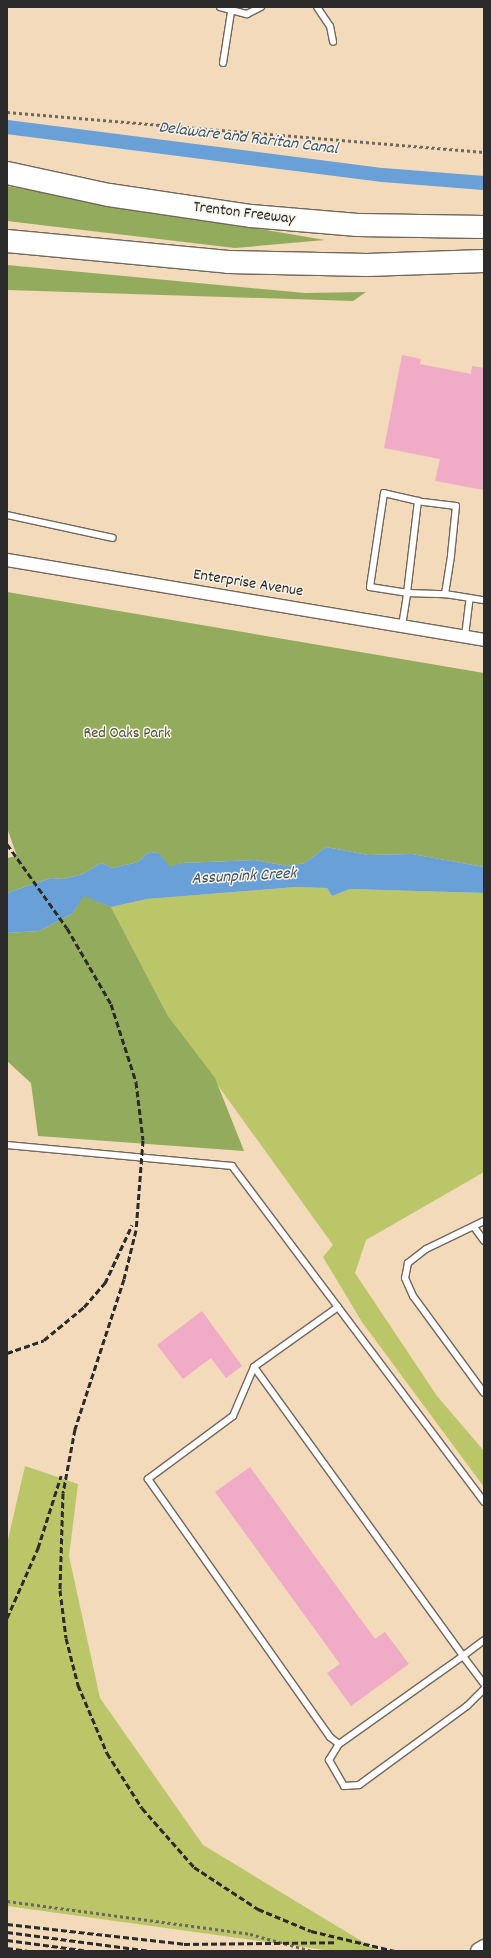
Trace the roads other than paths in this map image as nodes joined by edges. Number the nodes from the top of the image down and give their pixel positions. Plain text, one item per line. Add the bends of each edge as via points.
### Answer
1 (220, 7) edge
2 (261, 7) edge
3 (316, 7) edge
4 (231, 12) junction
5 (333, 42) dead end
6 (223, 63) dead end
7 (7, 173) edge
8 (484, 227) edge
9 (7, 241) edge
10 (484, 262) edge
11 (418, 501) junction
12 (7, 515) edge
13 (113, 538) dead end
14 (7, 560) edge
15 (407, 593) junction
16 (446, 594) junction
17 (470, 598) junction
18 (484, 600) edge
19 (402, 626) junction
20 (465, 636) junction
21 (484, 640) edge
22 (7, 1145) edge
23 (484, 1221) edge
24 (474, 1227) junction
25 (484, 1241) edge
26 (338, 1307) junction
27 (254, 1367) junction
28 (484, 1393) edge
29 (484, 1502) edge
30 (484, 1640) edge
31 (463, 1656) junction
32 (484, 1684) edge
33 (484, 1689) edge
34 (339, 1744) junction
35 (484, 1948) edge
36 (479, 1951) edge

1 - 4 lane
2 - 4 lane via 247,14
3 - 5 lane via 330,26
4 - 6 lane
7 - 8 highway, Trenton Freeway via 109,195 251,216 358,226
9 - 10 highway via 228,262 367,265
11 - 15 lane
11 - 15 lane via 384,493 370,587
11 - 16 lane via 456,506
12 - 13 lane
14 - 19 street, Enterprise Avenue
15 - 16 lane
15 - 19 lane
16 - 17 lane
17 - 18 lane
17 - 20 lane
19 - 20 street, Enterprise Avenue
20 - 21 street, Enterprise Avenue
22 - 26 lane via 232,1166
23 - 24 lane
24 - 25 lane
24 - 28 lane via 426,1249 408,1263 405,1278 413,1296
26 - 27 lane
26 - 29 lane
27 - 31 lane
27 - 34 lane via 233,1416 148,1478 330,1737
30 - 31 lane
31 - 32 lane
31 - 34 lane
33 - 34 lane via 467,1706 359,1785 344,1786 330,1760
35 - 36 street

